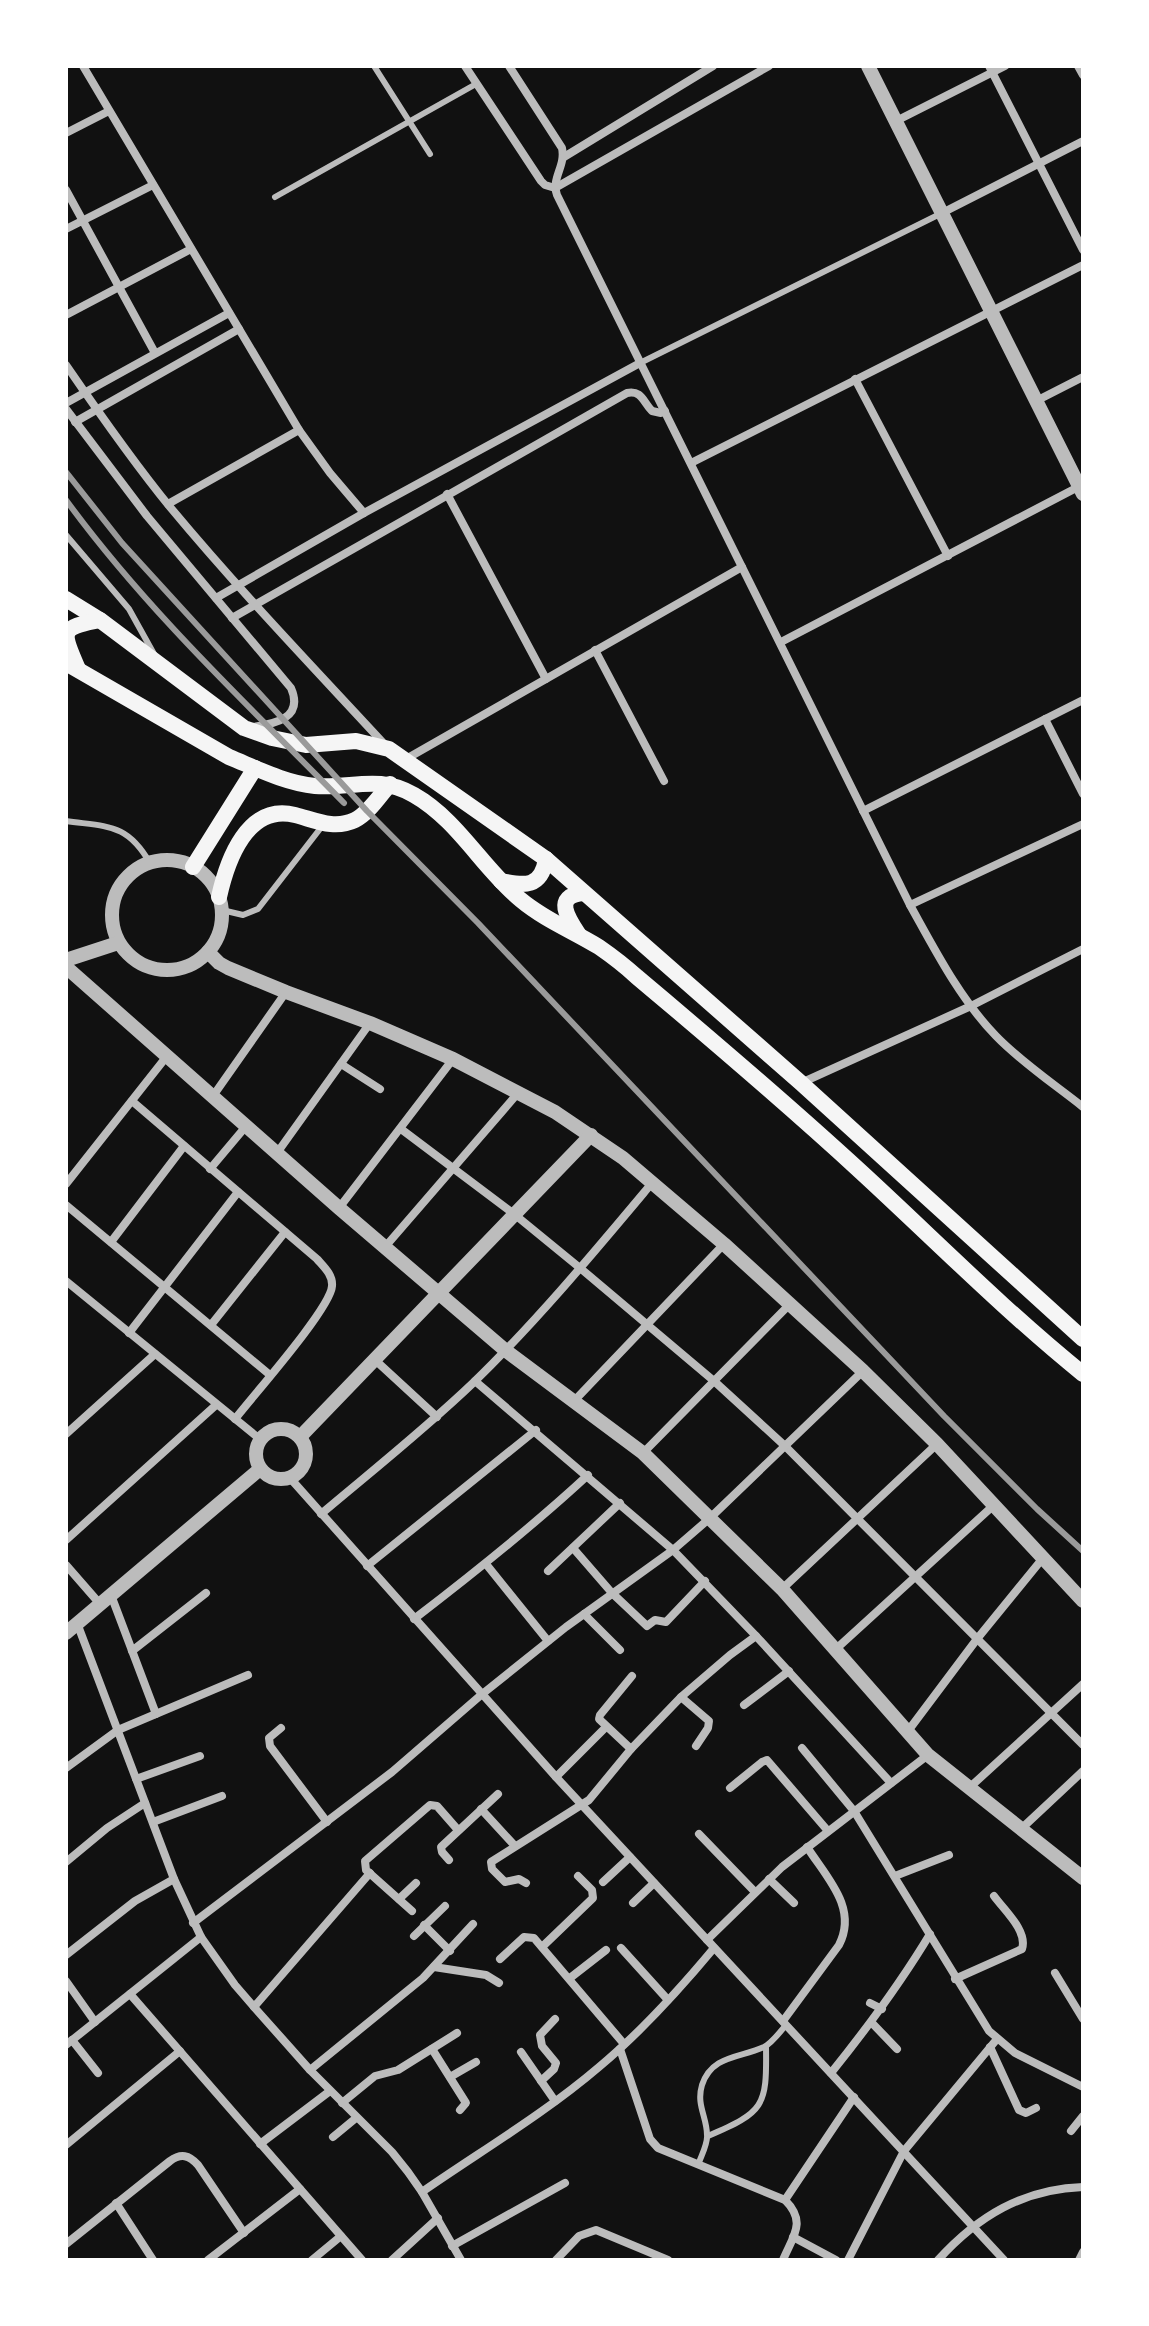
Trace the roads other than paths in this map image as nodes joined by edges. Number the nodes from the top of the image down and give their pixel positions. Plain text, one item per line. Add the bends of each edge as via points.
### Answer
1 (83, 66) edge
2 (374, 66) edge
3 (465, 66) edge
4 (509, 66) edge
5 (713, 66) edge
6 (769, 66) edge
7 (868, 66) edge
8 (1005, 66) edge
9 (1078, 66) edge
10 (990, 69) edge
11 (1083, 75) edge
12 (476, 84) junction
13 (109, 111) junction
14 (896, 121) junction
15 (410, 122) junction
16 (66, 133) edge
17 (1083, 141) edge
18 (430, 154) dead end
19 (564, 157) junction
20 (1039, 164) junction
21 (153, 185) junction
22 (555, 188) junction
23 (66, 190) edge
24 (275, 197) dead end
25 (942, 213) junction
26 (83, 220) junction
27 (66, 229) edge
28 (191, 249) junction
29 (1083, 250) edge
30 (1083, 265) edge
31 (119, 287) junction
32 (991, 311) junction
33 (229, 313) junction
34 (66, 315) edge
35 (239, 329) junction
36 (155, 353) junction
37 (640, 363) junction
38 (66, 365) edge
39 (1083, 377) edge
40 (855, 379) junction
41 (85, 393) junction
42 (1036, 401) junction
43 (66, 403) edge
44 (66, 409) edge
45 (96, 410) junction
46 (665, 411) junction
47 (75, 422) junction
48 (299, 430) junction
49 (691, 463) junction
50 (1082, 489) edge
51 (447, 494) junction
52 (168, 504) junction
53 (364, 513) junction
54 (66, 535) edge
55 (948, 556) junction
56 (742, 567) junction
57 (238, 586) junction
58 (216, 598) junction
59 (66, 599) edge
60 (254, 604) junction
61 (232, 618) junction
62 (100, 620) junction
63 (781, 642) junction
64 (595, 650) junction
65 (156, 661) junction
66 (72, 666) edge
67 (546, 679) junction
68 (1083, 700) edge
69 (1045, 719) junction
70 (244, 728) junction
71 (389, 749) junction
72 (404, 760) junction
73 (255, 768) junction
74 (664, 781) dead end
75 (390, 784) junction
76 (1083, 794) edge
77 (863, 811) junction
78 (66, 821) edge
79 (324, 824) junction
80 (1083, 824) edge
81 (546, 859) junction
82 (150, 863) junction
83 (193, 867) junction
84 (500, 881) junction
85 (583, 893) junction
86 (220, 904) junction
87 (910, 905) junction
88 (581, 939) junction
89 (118, 943) junction
90 (1083, 949) edge
91 (208, 952) junction
92 (66, 960) edge
93 (66, 967) edge
94 (286, 992) junction
95 (971, 1006) junction
96 (370, 1023) junction
97 (167, 1056) junction
98 (453, 1059) junction
99 (341, 1064) junction
100 (801, 1083) junction
101 (380, 1089) dead end
102 (518, 1093) junction
103 (213, 1096) junction
104 (132, 1101) junction
105 (1083, 1107) edge
106 (247, 1125) junction
107 (401, 1129) junction
108 (591, 1135) junction
109 (184, 1146) junction
110 (277, 1153) junction
111 (210, 1169) junction
112 (453, 1169) junction
113 (652, 1183) junction
114 (66, 1184) edge
115 (238, 1192) junction
116 (66, 1205) edge
117 (339, 1208) junction
118 (514, 1214) junction
119 (285, 1232) junction
120 (111, 1242) junction
121 (724, 1244) junction
122 (385, 1247) junction
123 (580, 1268) junction
124 (67, 1283) edge
125 (164, 1287) junction
126 (438, 1293) junction
127 (791, 1303) junction
128 (211, 1325) junction
129 (647, 1325) junction
130 (129, 1333) junction
131 (1083, 1339) edge
132 (505, 1350) junction
133 (155, 1354) junction
134 (374, 1359) junction
135 (863, 1371) junction
136 (1083, 1374) edge
137 (270, 1375) junction
138 (475, 1381) junction
139 (714, 1381) junction
140 (575, 1400) junction
141 (216, 1405) junction
142 (437, 1417) junction
143 (235, 1419) junction
144 (536, 1430) junction
145 (66, 1434) edge
146 (300, 1437) junction
147 (261, 1440) junction
148 (937, 1444) junction
149 (785, 1446) junction
150 (643, 1453) junction
151 (260, 1469) junction
152 (588, 1475) junction
153 (290, 1478) junction
154 (620, 1503) junction
155 (994, 1505) junction
156 (321, 1514) junction
157 (710, 1518) junction
158 (857, 1520) junction
159 (66, 1540) edge
160 (573, 1548) junction
161 (673, 1550) junction
162 (1043, 1558) junction
163 (486, 1564) junction
164 (66, 1565) edge
165 (367, 1566) junction
166 (548, 1571) dead end
167 (915, 1577) junction
168 (705, 1581) junction
169 (782, 1589) junction
170 (206, 1593) dead end
171 (612, 1593) junction
172 (106, 1599) junction
173 (1083, 1601) edge
174 (584, 1614) junction
175 (414, 1619) junction
176 (71, 1628) edge
177 (756, 1636) junction
178 (977, 1639) junction
179 (548, 1641) junction
180 (836, 1649) junction
181 (620, 1650) dead end
182 (132, 1651) junction
183 (789, 1671) junction
184 (248, 1675) dead end
185 (632, 1676) dead end
186 (1083, 1684) edge
187 (481, 1695) junction
188 (681, 1697) junction
189 (744, 1705) dead end
190 (1052, 1713) junction
191 (156, 1714) junction
192 (606, 1727) junction
193 (281, 1728) dead end
194 (118, 1730) junction
195 (908, 1731) junction
196 (1083, 1745) edge
197 (696, 1746) dead end
198 (802, 1748) dead end
199 (631, 1749) junction
200 (928, 1755) junction
201 (200, 1756) dead end
202 (66, 1768) edge
203 (1083, 1771) edge
204 (556, 1777) junction
205 (136, 1779) junction
206 (891, 1783) junction
207 (730, 1788) dead end
208 (969, 1789) junction
209 (498, 1794) dead end
210 (222, 1796) dead end
211 (145, 1803) junction
212 (582, 1805) junction
213 (481, 1809) junction
214 (854, 1811) junction
215 (153, 1822) junction
216 (327, 1822) junction
217 (1021, 1829) junction
218 (458, 1830) junction
219 (828, 1831) junction
220 (699, 1834) dead end
221 (515, 1846) junction
222 (807, 1847) junction
223 (949, 1855) dead end
224 (630, 1857) junction
225 (449, 1860) dead end
226 (66, 1862) edge
227 (370, 1873) junction
228 (578, 1876) dead end
229 (895, 1876) junction
230 (1083, 1878) edge
231 (174, 1879) junction
232 (769, 1879) junction
233 (603, 1882) dead end
234 (416, 1883) dead end
235 (526, 1883) dead end
236 (654, 1883) junction
237 (755, 1892) junction
238 (994, 1896) dead end
239 (399, 1899) junction
240 (633, 1903) dead end
241 (794, 1903) dead end
242 (445, 1906) dead end
243 (412, 1911) dead end
244 (193, 1923) junction
245 (473, 1924) dead end
246 (424, 1925) junction
247 (930, 1934) junction
248 (414, 1936) dead end
249 (201, 1937) junction
250 (707, 1940) junction
251 (542, 1947) junction
252 (621, 1948) dead end
253 (714, 1948) junction
254 (606, 1950) dead end
255 (450, 1951) junction
256 (66, 1955) edge
257 (500, 1959) dead end
258 (434, 1967) junction
259 (1055, 1973) dead end
260 (570, 1978) junction
261 (955, 1979) junction
262 (66, 1981) edge
263 (499, 1983) dead end
264 (130, 1994) junction
265 (668, 2000) junction
266 (870, 2003) dead end
267 (254, 2007) junction
268 (882, 2009) junction
269 (1082, 2016) edge
270 (555, 2019) dead end
271 (95, 2022) junction
272 (784, 2023) junction
273 (872, 2023) junction
274 (457, 2033) dead end
275 (997, 2039) junction
276 (69, 2043) edge
277 (622, 2047) junction
278 (766, 2047) junction
279 (990, 2047) junction
280 (432, 2049) junction
281 (897, 2049) dead end
282 (180, 2051) junction
283 (521, 2052) dead end
284 (476, 2062) dead end
285 (310, 2070) junction
286 (98, 2073) dead end
287 (831, 2073) junction
288 (450, 2077) junction
289 (541, 2081) junction
290 (1083, 2087) edge
291 (330, 2091) junction
292 (854, 2097) junction
293 (555, 2101) junction
294 (342, 2103) junction
295 (1036, 2108) dead end
296 (460, 2110) dead end
297 (1083, 2116) edge
298 (356, 2118) junction
299 (1071, 2131) dead end
300 (708, 2136) junction
301 (333, 2137) dead end
302 (260, 2144) junction
303 (66, 2145) edge
304 (904, 2151) junction
305 (698, 2165) junction
306 (565, 2183) dead end
307 (1083, 2187) edge
308 (300, 2189) junction
309 (422, 2192) junction
310 (785, 2200) junction
311 (116, 2203) junction
312 (438, 2218) junction
313 (974, 2227) junction
314 (244, 2233) junction
315 (341, 2236) junction
316 (793, 2237) junction
317 (66, 2244) edge
318 (452, 2246) junction
319 (1083, 2252) edge
320 (153, 2260) edge
321 (208, 2260) edge
322 (312, 2260) edge
323 (362, 2260) edge
324 (392, 2260) edge
325 (461, 2260) edge
326 (556, 2260) edge
327 (668, 2260) edge
328 (783, 2260) edge
329 (836, 2260) edge
330 (848, 2260) edge
331 (938, 2260) edge
332 (1004, 2260) edge
333 (1079, 2260) edge

1 - 13 street
2 - 15 lane
3 - 12 street
4 - 19 street
5 - 19 street
6 - 22 street
7 - 14 street
8 - 10 street
9 - 11 street
10 - 14 street
10 - 20 street
12 - 15 lane
12 - 22 street via 541,181
13 - 16 street
13 - 21 street
14 - 25 street
15 - 18 lane
15 - 24 lane
17 - 20 street
19 - 22 street
20 - 25 street
20 - 29 street
21 - 26 street
21 - 28 street
22 - 37 street
23 - 26 street
25 - 32 street
25 - 37 lane
26 - 27 street
26 - 31 street
28 - 31 street
28 - 33 street
30 - 32 street
31 - 34 street
31 - 36 street
32 - 40 street
32 - 42 street
33 - 35 street
33 - 36 street
35 - 45 street
35 - 48 street
36 - 41 street
37 - 46 street
37 - 53 street
38 - 41 street
39 - 42 street
40 - 49 street
40 - 55 street
41 - 43 street
41 - 45 street
42 - 50 street
44 - 47 street
45 - 47 street
45 - 52 street
46 - 49 street
46 - 51 street via 652,411 637,393 627,393
47 - 58 street
48 - 52 street
48 - 53 street
49 - 56 street
50 - 55 street
51 - 60 street
51 - 67 street
52 - 57 street
53 - 57 street
54 - 65 lane via 129,609
55 - 63 street
56 - 63 street
56 - 64 street
57 - 58 street
57 - 60 street
58 - 61 street
59 - 62 main road
60 - 61 street
60 - 71 street
61 - 70 street via 295,697 290,715 282,720
62 - 65 main road
62 - 66 main road via 74,625 68,633
63 - 77 street
64 - 67 street
64 - 74 street
65 - 70 main road
66 - 73 main road
67 - 72 street
68 - 69 street
69 - 76 street
69 - 77 street
70 - 71 main road via 306,745 356,741
71 - 72 main road
72 - 81 main road
73 - 75 main road via 298,784
73 - 83 main road
75 - 79 main road via 359,818
75 - 84 main road via 427,803
77 - 87 street
78 - 82 lane via 128,833
79 - 86 lane via 258,909 243,915
79 - 86 main road via 278,813 251,826 231,856
80 - 87 street
81 - 84 main road via 532,883
81 - 85 main road
82 - 83 street via 165,860
82 - 89 street via 118,889 112,916
83 - 86 street via 213,885
84 - 88 main road
85 - 88 main road via 568,899 564,907
85 - 100 main road
86 - 91 street via 221,925
87 - 95 street
88 - 136 main road via 648,986
89 - 91 street via 153,969 183,968
89 - 92 street
90 - 95 street
91 - 94 street via 219,963
93 - 97 street
94 - 96 street
94 - 103 street
95 - 100 street
95 - 105 street via 998,1038
96 - 98 street
96 - 99 street
97 - 103 street
97 - 104 street
98 - 102 street
98 - 107 street
99 - 101 street
99 - 110 street
100 - 131 main road
102 - 108 street
102 - 112 street
103 - 106 street
104 - 109 street
104 - 114 street
106 - 110 street
106 - 111 street
107 - 112 street
107 - 117 street
108 - 113 street
108 - 118 street
109 - 111 street
109 - 120 street
110 - 117 street
111 - 115 street
112 - 118 street
112 - 122 street
113 - 121 street
113 - 123 street
115 - 119 street
115 - 125 street
116 - 120 street
117 - 122 street
118 - 123 street
118 - 126 street
119 - 128 street
119 - 137 street via 323,1266 332,1289
120 - 125 street
121 - 127 street
121 - 129 street
122 - 126 street
123 - 129 street
123 - 132 street
124 - 130 street
125 - 128 street
125 - 130 street
126 - 132 street
126 - 134 street
127 - 135 street
127 - 139 street
128 - 137 street
129 - 139 street
129 - 140 street
130 - 133 street
132 - 138 street
132 - 140 street
133 - 141 street
133 - 145 street
134 - 142 street
134 - 146 street
135 - 148 street
135 - 149 street
137 - 143 street
138 - 142 street
138 - 144 street
139 - 149 street
139 - 150 street
140 - 150 street
141 - 143 street
141 - 159 street
142 - 156 street
143 - 147 street
144 - 152 street
144 - 165 street
146 - 147 street via 279,1429
146 - 153 street via 304,1465
147 - 151 street via 256,1454
148 - 155 street
148 - 158 street
149 - 157 street
149 - 158 street
150 - 157 street
151 - 153 street via 274,1479
151 - 172 street
152 - 154 street
152 - 163 street
153 - 156 street
154 - 160 street
154 - 161 street
155 - 162 street
155 - 167 street
156 - 165 street
157 - 161 street
157 - 169 street
158 - 167 street
158 - 169 street
160 - 166 street
160 - 171 street
161 - 168 street
161 - 171 street
162 - 173 street
162 - 178 street
163 - 175 street
163 - 179 street
164 - 172 street
165 - 175 street
167 - 178 street
167 - 180 street
168 - 171 street via 666,1622 655,1620 649,1626
168 - 177 street
169 - 180 street
170 - 182 street
171 - 174 street
172 - 176 street
172 - 182 street
174 - 179 street
174 - 181 street
175 - 187 street
176 - 194 street
177 - 183 street
177 - 188 street
178 - 190 street
178 - 195 street
179 - 187 street
180 - 195 street
182 - 191 street
183 - 189 street
183 - 206 street
184 - 191 street
185 - 192 street via 599,1717
186 - 190 street
187 - 204 street
187 - 216 street
188 - 197 street via 709,1721
188 - 199 street
190 - 196 street
190 - 208 street
191 - 194 street
192 - 199 street
192 - 204 street
193 - 216 street via 269,1738 270,1746
194 - 202 street
194 - 205 street
195 - 200 street
198 - 214 street
199 - 212 street
200 - 206 street
200 - 208 street
201 - 205 street
203 - 217 street
204 - 212 street
205 - 211 street
206 - 214 street
207 - 219 street via 767,1760
208 - 217 street
209 - 213 street
210 - 215 street
211 - 215 street
211 - 226 street
212 - 221 street
212 - 224 street
213 - 218 street
213 - 221 street
214 - 219 street
214 - 229 street
215 - 231 street
216 - 244 street
217 - 230 street
218 - 225 street via 441,1847
218 - 227 street via 440,1808 430,1805 367,1857
219 - 222 street
220 - 237 street
221 - 235 street via 490,1866 505,1882
222 - 232 street
222 - 272 street via 841,1899 847,1923 839,1945
223 - 229 street
224 - 233 street
224 - 236 street
227 - 239 street
227 - 267 street
228 - 251 street via 593,1898
229 - 247 street
231 - 244 street
231 - 256 street via 135,1901
232 - 237 street
232 - 241 street
234 - 239 street
236 - 240 street
236 - 250 street
237 - 250 street
238 - 261 street via 1022,1935 1022,1949
239 - 243 street
242 - 246 street
244 - 249 street
245 - 255 street
246 - 248 street
246 - 255 street
247 - 261 street
247 - 268 street
249 - 264 street
249 - 267 street
250 - 253 street
251 - 257 street via 527,1936
251 - 260 street
252 - 265 street
253 - 265 street
253 - 272 street
254 - 260 street
255 - 258 street
258 - 263 street via 486,1975
258 - 285 street
259 - 269 street
260 - 277 street
261 - 275 street
262 - 271 street
264 - 271 street
264 - 282 street
265 - 277 street
266 - 268 street
267 - 285 street
268 - 273 street
270 - 289 street via 540,2035 556,2063
271 - 276 street
272 - 278 lane
272 - 287 street
273 - 281 street
273 - 287 street
274 - 280 street
275 - 279 street
275 - 290 street
276 - 286 street
277 - 293 street
277 - 305 street via 652,2143
278 - 300 lane via 763,2101 739,2122
278 - 300 lane via 726,2058 706,2076 700,2102
279 - 295 street via 1019,2110
279 - 304 street
280 - 288 street
280 - 294 street via 398,2070 375,2076
282 - 302 street
282 - 303 street
283 - 289 street
284 - 288 street
285 - 291 street
287 - 292 street
288 - 296 street via 466,2103
289 - 293 street
291 - 294 street
291 - 302 street
292 - 304 street
292 - 310 street
293 - 309 street
294 - 298 street
297 - 299 street
298 - 301 street
298 - 309 street via 392,2152
300 - 305 lane
302 - 308 street
304 - 313 street
304 - 330 street
305 - 310 street
306 - 318 street
307 - 313 street via 1025,2196
308 - 314 street
308 - 315 street
309 - 312 street
310 - 316 street via 799,2220
311 - 314 street via 177,2156 185,2156 198,2165
311 - 317 street
311 - 320 street
312 - 318 street
312 - 324 street
313 - 331 street
313 - 332 street
314 - 321 street
315 - 322 street
315 - 323 street
316 - 328 street
316 - 329 street
318 - 325 street
319 - 333 street
326 - 327 street via 579,2236 596,2230

